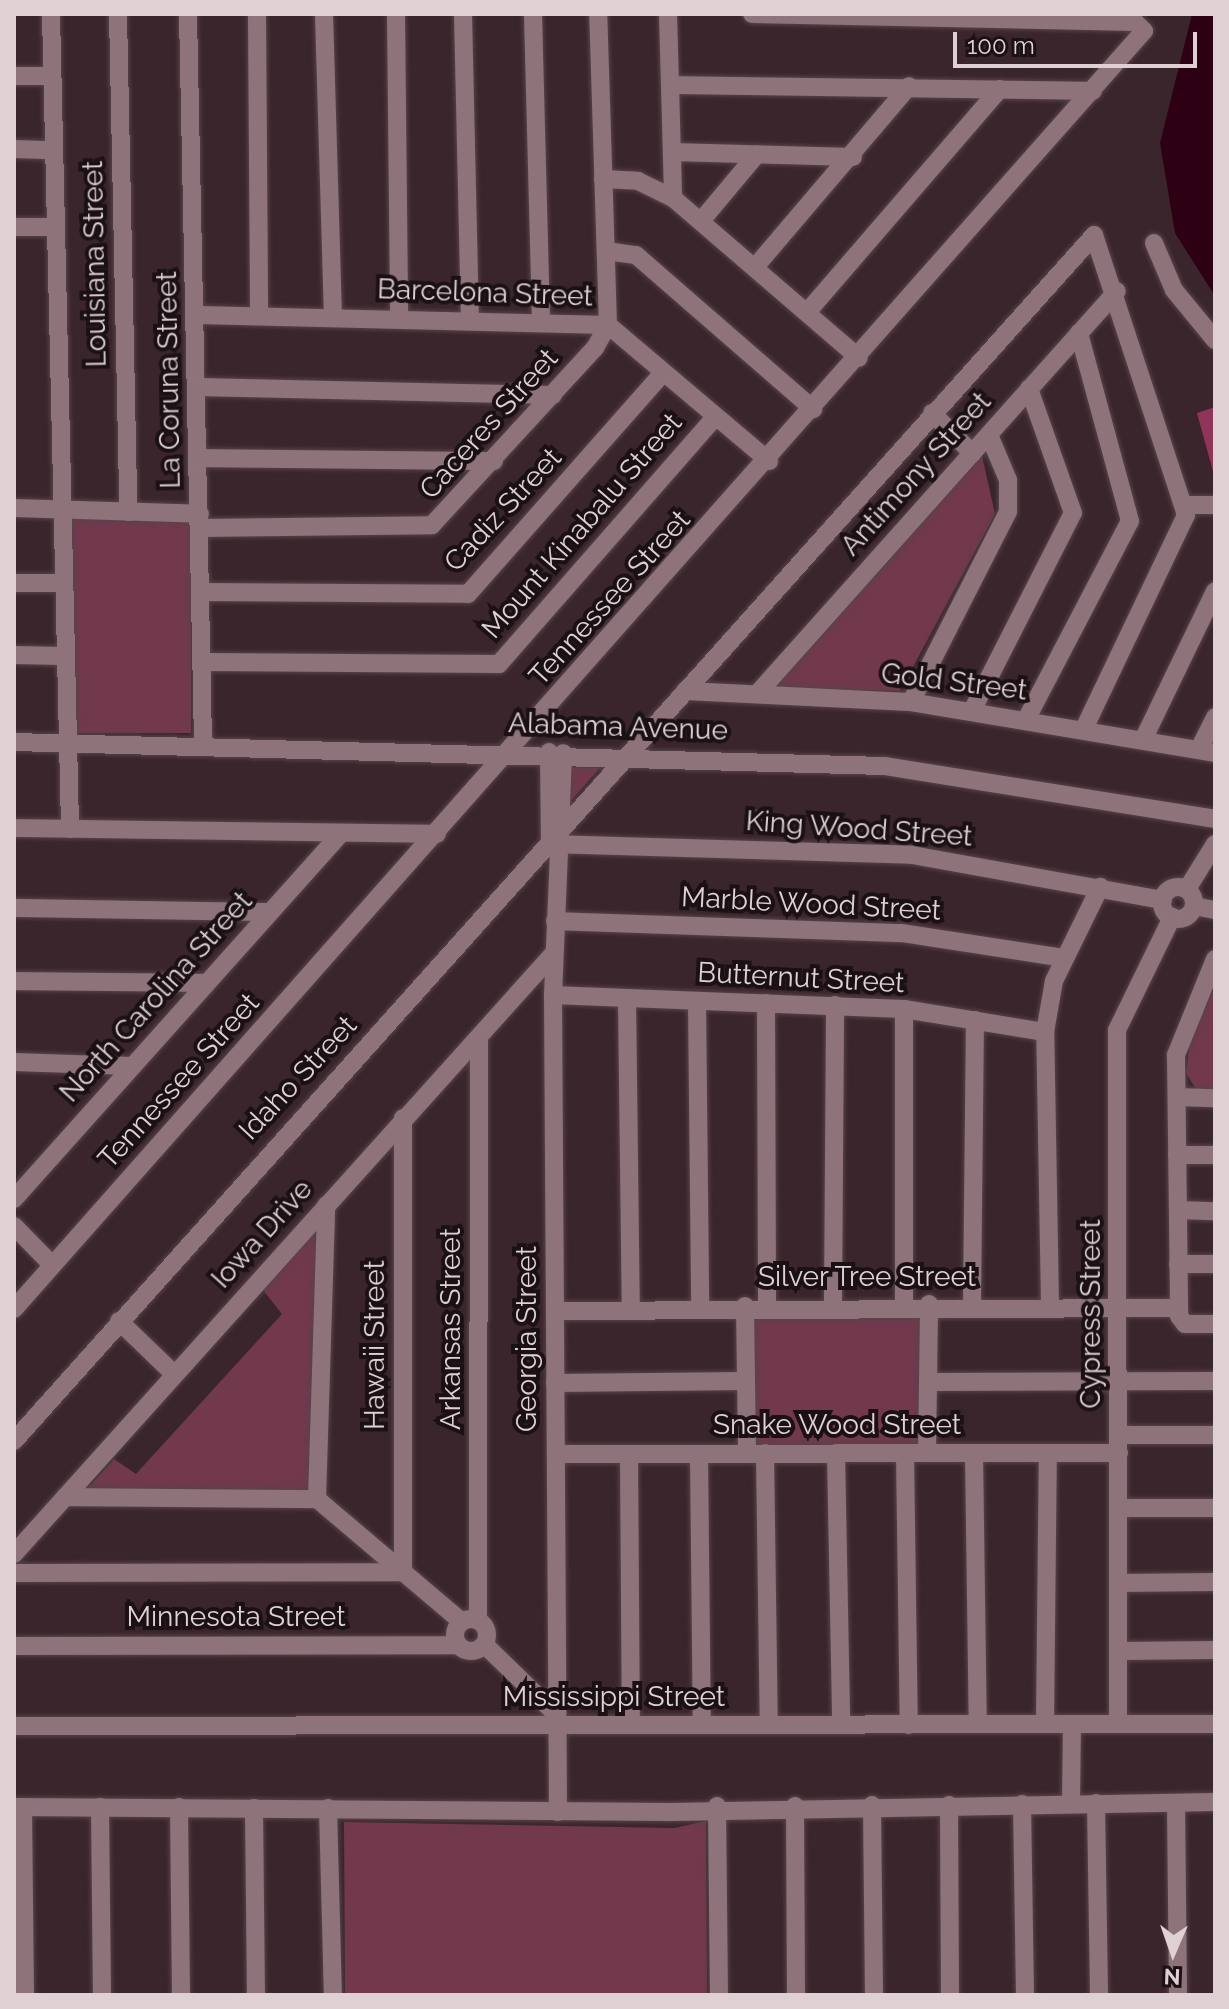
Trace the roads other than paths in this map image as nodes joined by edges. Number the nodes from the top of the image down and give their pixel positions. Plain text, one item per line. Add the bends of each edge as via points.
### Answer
1 (51, 14) edge
2 (118, 14) edge
3 (188, 14) edge
4 (257, 14) edge
5 (324, 14) edge
6 (396, 14) edge
7 (463, 14) edge
8 (533, 14) edge
9 (598, 14) edge
10 (668, 14) edge
11 (752, 14) edge
12 (14, 76) edge
13 (50, 76) junction
14 (670, 85) junction
15 (909, 86) junction
16 (1000, 89) junction
17 (1093, 91) junction
18 (14, 149) edge
19 (52, 150) junction
20 (672, 152) junction
21 (757, 154) junction
22 (853, 157) junction
23 (603, 179) junction
24 (673, 198) junction
25 (701, 221) junction
26 (14, 227) edge
27 (54, 227) junction
28 (1154, 243) dead end
29 (606, 251) junction
30 (756, 266) junction
31 (1117, 291) junction
32 (809, 310) junction
33 (197, 315) junction
34 (259, 316) junction
35 (333, 316) junction
36 (399, 318) junction
37 (470, 319) junction
38 (541, 322) junction
39 (608, 325) junction
40 (1079, 333) junction
41 (1215, 340) edge
42 (859, 358) junction
43 (663, 373) junction
44 (197, 387) junction
45 (1029, 389) junction
46 (553, 395) junction
47 (813, 409) junction
48 (932, 413) junction
49 (714, 418) junction
50 (989, 435) junction
51 (972, 453) junction
52 (200, 458) junction
53 (494, 461) junction
54 (769, 461) junction
55 (1185, 505) junction
56 (1215, 505) edge
57 (58, 507) junction
58 (14, 508) edge
59 (128, 512) junction
60 (200, 521) junction
61 (14, 583) edge
62 (60, 583) junction
63 (1215, 591) edge
64 (200, 592) junction
65 (14, 655) edge
66 (63, 656) junction
67 (202, 662) junction
68 (685, 691) junction
69 (757, 694) junction
70 (911, 702) junction
71 (973, 709) junction
72 (1215, 717) edge
73 (1027, 718) junction
74 (1085, 727) junction
75 (1144, 738) junction
76 (14, 742) edge
77 (67, 742) junction
78 (203, 745) junction
79 (511, 751) junction
80 (1207, 751) edge
81 (556, 753) junction
82 (627, 755) junction
83 (1215, 819) edge
84 (14, 828) edge
85 (70, 829) junction
86 (341, 833) junction
87 (437, 834) junction
88 (557, 839) junction
89 (1215, 844) edge
90 (1100, 887) junction
91 (1191, 898) junction
92 (1163, 900) junction
93 (14, 908) edge
94 (1215, 910) edge
95 (270, 912) junction
96 (1172, 917) junction
97 (555, 921) junction
98 (554, 953) junction
99 (1064, 958) junction
100 (1213, 967) edge
101 (14, 981) edge
102 (207, 983) junction
103 (553, 995) junction
104 (627, 998) junction
105 (697, 1001) junction
106 (766, 1003) junction
107 (835, 1005) junction
108 (904, 1009) junction
109 (975, 1020) junction
110 (1045, 1032) junction
111 (479, 1038) junction
112 (14, 1062) edge
113 (132, 1066) junction
114 (1177, 1097) junction
115 (1215, 1098) edge
116 (403, 1118) junction
117 (1177, 1155) junction
118 (1215, 1155) edge
119 (14, 1199) edge
120 (326, 1205) junction
121 (1178, 1210) junction
122 (1215, 1211) edge
123 (14, 1226) edge
124 (1178, 1264) junction
125 (1215, 1264) edge
126 (52, 1265) junction
127 (833, 1304) junction
128 (904, 1304) junction
129 (929, 1304) junction
130 (972, 1304) junction
131 (767, 1305) junction
132 (1050, 1305) junction
133 (745, 1306) junction
134 (700, 1307) junction
135 (1119, 1307) junction
136 (14, 1309) edge
137 (631, 1309) junction
138 (555, 1311) junction
139 (1181, 1315) junction
140 (119, 1321) junction
141 (1215, 1324) edge
142 (174, 1374) junction
143 (746, 1381) junction
144 (1119, 1381) junction
145 (1215, 1381) edge
146 (928, 1382) junction
147 (555, 1383) junction
148 (1215, 1435) edge
149 (14, 1441) edge
150 (1119, 1444) junction
151 (756, 1453) junction
152 (836, 1453) junction
153 (905, 1453) junction
154 (927, 1453) junction
155 (974, 1453) junction
156 (1048, 1453) junction
157 (556, 1454) junction
158 (629, 1454) junction
159 (699, 1454) junction
160 (65, 1497) junction
161 (317, 1499) junction
162 (1119, 1508) junction
163 (1215, 1508) edge
164 (14, 1554) edge
165 (403, 1572) junction
166 (14, 1573) edge
167 (1215, 1582) edge
168 (1118, 1583) junction
169 (470, 1621) junction
170 (458, 1645) junction
171 (485, 1645) junction
172 (14, 1646) edge
173 (1215, 1650) edge
174 (1118, 1651) junction
175 (557, 1720) junction
176 (769, 1724) junction
177 (841, 1724) junction
178 (978, 1724) junction
179 (1045, 1724) junction
180 (1118, 1724) junction
181 (1215, 1724) edge
182 (631, 1725) junction
183 (702, 1725) junction
184 (909, 1725) junction
185 (1072, 1725) junction
186 (14, 1726) edge
187 (1215, 1802) edge
188 (1096, 1803) junction
189 (1176, 1803) junction
190 (1022, 1804) junction
191 (1071, 1804) junction
192 (872, 1805) junction
193 (949, 1805) junction
194 (717, 1806) junction
195 (795, 1806) junction
196 (19, 1807) edge
197 (100, 1807) junction
198 (179, 1807) junction
199 (254, 1808) junction
200 (328, 1808) junction
201 (558, 1812) junction
202 (25, 1995) edge
203 (102, 1995) edge
204 (181, 1995) edge
205 (256, 1995) edge
206 (333, 1995) edge
207 (719, 1995) edge
208 (796, 1995) edge
209 (874, 1995) edge
210 (950, 1995) edge
211 (1025, 1995) edge
212 (1099, 1995) edge
213 (1178, 1995) edge

1 - 13 street
2 - 59 street, Louisiana Street
3 - 33 street, La Coruna Street
4 - 34 street
5 - 35 street
6 - 36 street
7 - 37 street
8 - 38 street
9 - 23 street
10 - 14 street
11 - 17 street, Tennessee Street via 1143,27
12 - 13 street
13 - 19 street
14 - 15 street
14 - 20 street
15 - 16 street
15 - 22 street
16 - 17 street
16 - 32 street
17 - 42 street, Tennessee Street
18 - 19 street
19 - 27 street
20 - 21 street
20 - 24 street
21 - 22 street
21 - 25 street
22 - 30 street
23 - 24 street via 638,181
23 - 29 street
24 - 25 street
25 - 30 street
26 - 27 street
27 - 57 street
28 - 41 street via 1174,290
29 - 39 street
29 - 47 street via 636,255
30 - 32 street
31 - 40 street, Antimony Street
31 - 48 street, Idaho Street via 1094,235
31 - 55 street
32 - 42 street
33 - 34 street, Barcelona Street
33 - 44 street, La Coruna Street
34 - 35 street, Barcelona Street
35 - 36 street, Barcelona Street
36 - 37 street, Barcelona Street
37 - 38 street, Barcelona Street
38 - 39 street, Barcelona Street
39 - 43 street, Barcelona Street
39 - 46 street, Caceres Street
40 - 45 street, Antimony Street
40 - 73 street via 1130,521
42 - 47 street, Tennessee Street
43 - 49 street, Barcelona Street
43 - 64 street, Cadiz Street via 468,594
44 - 46 street
44 - 52 street, La Coruna Street
45 - 50 street, Antimony Street
45 - 71 street via 1073,513
46 - 53 street, Caceres Street
47 - 54 street, Tennessee Street
48 - 51 street
48 - 68 street, Idaho Street
49 - 54 street, Barcelona Street
49 - 67 street, Mount Kinabalu Street via 499,664
50 - 51 street, Antimony Street
50 - 70 street via 1011,493 1008,512
51 - 69 street, Antimony Street
52 - 53 street
52 - 60 street, La Coruna Street
53 - 60 street, Caceres Street via 432,525
54 - 79 street, Tennessee Street
55 - 56 street
55 - 74 street via 1180,538
57 - 58 street, Caceres Street
57 - 59 street, Caceres Street
57 - 62 street
59 - 60 street, Caceres Street
60 - 64 street, La Coruna Street
61 - 62 street
62 - 66 street
63 - 75 street
64 - 67 street, La Coruna Street
65 - 66 street
66 - 77 street
67 - 78 street, La Coruna Street
68 - 69 street, Gold Street
68 - 82 street, Idaho Street
69 - 70 street, Gold Street
70 - 71 street, Gold Street
71 - 73 street, Gold Street
72 - 80 street
73 - 74 street, Gold Street
74 - 75 street, Gold Street
75 - 80 street, Gold Street
76 - 77 street, Alabama Avenue
77 - 78 street, Alabama Avenue
77 - 85 street
78 - 79 street, Alabama Avenue
79 - 81 street, Alabama Avenue
79 - 87 street, Tennessee Street
81 - 82 street, Alabama Avenue
81 - 88 street, Georgia Street
82 - 83 street, Alabama Avenue via 925,769
82 - 88 street, Idaho Street
84 - 85 street
85 - 86 street
86 - 87 street
86 - 95 street, North Carolina Street
87 - 126 street, Tennessee Street
88 - 90 street, King Wood Street via 912,855
88 - 97 street, Georgia Street
88 - 140 street, Idaho Street
89 - 91 street
90 - 92 street, King Wood Street
90 - 99 street
91 - 92 street via 1172,888
91 - 94 street
91 - 96 street via 1188,916
92 - 96 street
93 - 95 street
95 - 102 street, North Carolina Street
96 - 135 street, Cypress Street via 1119,1019
97 - 98 street, Georgia Street
97 - 99 street, Marble Wood Street via 902,933
98 - 103 street, Georgia Street
98 - 111 street, Iowa Drive
99 - 110 street
100 - 114 street via 1179,1039
101 - 102 street
102 - 113 street, North Carolina Street
103 - 104 street, Butternut Street
103 - 138 street, Georgia Street
104 - 105 street, Butternut Street
104 - 137 street
105 - 106 street, Butternut Street
105 - 134 street
106 - 107 street, Butternut Street
106 - 131 street
107 - 108 street, Butternut Street
107 - 127 street
108 - 109 street, Butternut Street
108 - 128 street
109 - 110 street, Butternut Street
109 - 130 street
110 - 132 street
111 - 116 street, Iowa Drive
111 - 169 street, Arkansas Street
112 - 113 street
113 - 119 street, North Carolina Street
114 - 115 street
114 - 117 street
116 - 120 street, Iowa Drive
116 - 165 street, Hawaii Street
117 - 118 street
117 - 121 street
120 - 142 street, Iowa Drive
120 - 161 street
121 - 122 street
121 - 124 street
123 - 126 street
124 - 125 street
124 - 139 street
126 - 136 street, Tennessee Street
127 - 128 street, Silver Tree Street
127 - 131 street, Silver Tree Street
128 - 129 street, Silver Tree Street
129 - 130 street, Silver Tree Street
129 - 146 street
130 - 132 street, Silver Tree Street
131 - 133 street, Silver Tree Street
132 - 135 street, Silver Tree Street
133 - 134 street, Silver Tree Street
133 - 143 street
134 - 137 street, Silver Tree Street
135 - 139 street, Silver Tree Street
135 - 144 street, Cypress Street
137 - 138 street, Silver Tree Street
138 - 147 street, Georgia Street
139 - 141 street, Silver Tree Street
140 - 142 street
140 - 149 street, Idaho Street
142 - 160 street, Iowa Drive
143 - 147 street
143 - 151 street
144 - 145 street
144 - 146 street
144 - 150 street, Cypress Street
146 - 154 street
147 - 157 street, Georgia Street
148 - 150 street, Snake Wood Street
150 - 156 street, Snake Wood Street
150 - 162 street, Cypress Street
151 - 152 street, Snake Wood Street
151 - 159 street, Snake Wood Street
151 - 176 street
152 - 153 street, Snake Wood Street
152 - 177 street
153 - 154 street, Snake Wood Street
153 - 184 street
154 - 155 street, Snake Wood Street
155 - 156 street, Snake Wood Street
155 - 178 street
156 - 179 street
157 - 158 street, Snake Wood Street
157 - 175 street, Georgia Street
158 - 159 street, Snake Wood Street
158 - 182 street
159 - 183 street
160 - 161 street
160 - 164 street, Iowa Drive
161 - 165 street
162 - 163 street
162 - 168 street, Cypress Street
165 - 166 street
165 - 169 street
167 - 168 street
168 - 174 street, Cypress Street
169 - 170 street
169 - 171 street via 487,1631
170 - 171 street, Minnesota Street via 472,1651
170 - 172 street, Minnesota Street
171 - 175 street
173 - 174 street
174 - 180 street, Cypress Street
175 - 182 street, Mississippi Street
175 - 186 street, Mississippi Street
175 - 201 street, Georgia Street
176 - 177 street, Mississippi Street
176 - 183 street, Mississippi Street
177 - 184 street, Mississippi Street
178 - 179 street, Mississippi Street
178 - 184 street, Mississippi Street
179 - 185 street, Mississippi Street
180 - 181 street, Mississippi Street
180 - 185 street, Mississippi Street
182 - 183 street, Mississippi Street
185 - 191 street
187 - 189 street
188 - 189 street
188 - 191 street
188 - 212 street
189 - 213 street
190 - 191 street
190 - 193 street
190 - 211 street
192 - 193 street
192 - 195 street
192 - 209 street
193 - 210 street
194 - 195 street
194 - 201 street
194 - 207 street
195 - 208 street
196 - 197 street
196 - 202 street
197 - 198 street
197 - 203 street
198 - 199 street
198 - 204 street
199 - 200 street
199 - 205 street
200 - 201 street
200 - 206 street

